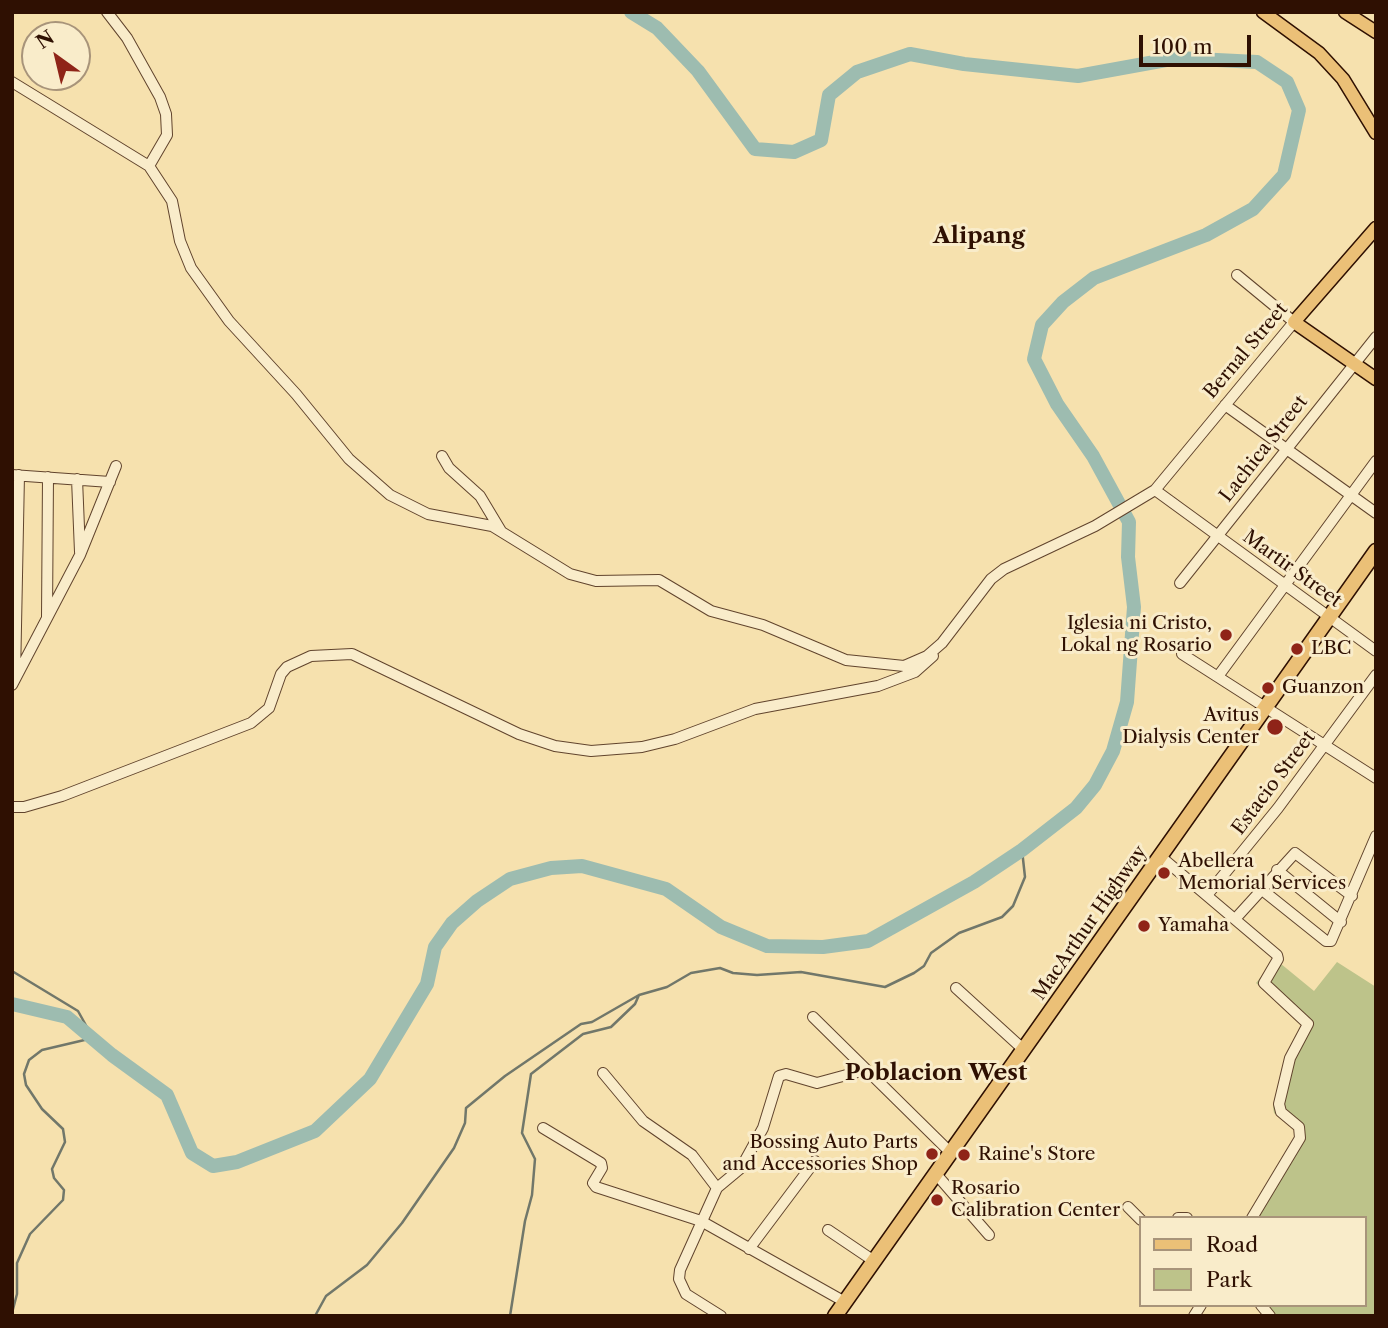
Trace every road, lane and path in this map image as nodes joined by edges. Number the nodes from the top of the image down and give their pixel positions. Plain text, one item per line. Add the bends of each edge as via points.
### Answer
1 (107, 12) edge
2 (1263, 12) edge
3 (1345, 12) edge
4 (1277, 16) edge
5 (1376, 32) edge
6 (12, 82) edge
7 (1376, 133) edge
8 (149, 166) junction
9 (1376, 228) edge
10 (1237, 275) dead end
11 (1294, 322) junction
12 (1376, 337) edge
13 (1352, 364) junction
14 (1376, 379) edge
15 (1225, 405) junction
16 (1287, 449) junction
17 (442, 456) dead end
18 (1376, 461) edge
19 (116, 466) dead end
20 (16, 475) edge
21 (48, 477) junction
22 (77, 479) junction
23 (110, 482) junction
24 (1155, 490) junction
25 (1350, 496) junction
26 (1376, 513) edge
27 (501, 531) junction
28 (1217, 536) junction
29 (1376, 551) edge
30 (80, 555) junction
31 (1180, 583) dead end
32 (1285, 586) junction
33 (1329, 616) junction
34 (47, 619) junction
35 (1376, 651) edge
36 (934, 652) junction
37 (1182, 654) dead end
38 (14, 655) edge
39 (29, 655) junction
40 (1219, 675) junction
41 (1376, 675) edge
42 (13, 683) edge
43 (1265, 708) junction
44 (1325, 745) junction
45 (1376, 778) edge
46 (12, 807) edge
47 (1376, 836) edge
48 (1160, 856) junction
49 (1277, 870) junction
50 (1261, 889) junction
51 (1209, 894) junction
52 (1352, 896) junction
53 (1236, 918) junction
54 (1341, 922) junction
55 (956, 988) dead end
56 (813, 1017) dead end
57 (1024, 1050) junction
58 (864, 1070) junction
59 (603, 1073) dead end
60 (543, 1128) dead end
61 (951, 1153) junction
62 (815, 1161) dead end
63 (936, 1174) junction
64 (717, 1188) junction
65 (1128, 1207) dead end
66 (1253, 1216) edge
67 (1140, 1219) edge
68 (701, 1221) junction
69 (828, 1230) dead end
70 (989, 1234) dead end
71 (749, 1249) junction
72 (874, 1261) junction
73 (845, 1302) junction
74 (721, 1316) edge
75 (835, 1316) edge

1 - 8 street via 127,38 166,114 167,135
2 - 4 main road
3 - 5 main road
4 - 7 main road via 1343,79
6 - 8 street
8 - 27 street via 172,201 191,268 229,321 349,459 410,506
9 - 11 main road, Bernal Street
10 - 11 street
11 - 13 main road
11 - 15 street, Bernal Street
12 - 13 street, Lachica Street
13 - 14 main road
13 - 16 street, Lachica Street
15 - 16 street
15 - 24 street, Bernal Street
16 - 25 street
16 - 28 street, Lachica Street
17 - 27 street via 480,496
18 - 25 street
19 - 23 street
20 - 21 street
20 - 38 street
21 - 22 street
21 - 34 street
22 - 23 street
22 - 30 street
23 - 30 street
24 - 28 street, Martir Street
24 - 36 street, Bernal Street via 1094,526 1004,569
25 - 26 street
25 - 32 street
27 - 36 street via 570,574 596,581 659,580 711,611 763,625 846,660 904,666
28 - 31 street, Lachica Street
28 - 32 street, Martir Street
29 - 33 highway, MacArthur Highway
30 - 34 street
32 - 33 street, Martir Street
32 - 40 street
33 - 35 street, Martir Street
33 - 43 highway, MacArthur Highway
34 - 39 street
36 - 46 street, Bernal Street via 930,662 892,682 755,709 642,747 591,751 519,734 352,654 311,656 281,674 269,708 251,723 62,796
37 - 40 street
38 - 39 street
38 - 42 street
39 - 42 street
40 - 43 street
41 - 44 street, Estacio Street
43 - 44 street
43 - 48 highway, MacArthur Highway
44 - 45 street
44 - 51 street, Estacio Street
47 - 52 street
48 - 51 street
48 - 57 highway, MacArthur Highway
49 - 50 street
49 - 52 street via 1297,853
49 - 54 street
50 - 53 street
50 - 54 street via 1326,941 1334,938
51 - 53 street
52 - 54 street
53 - 66 street via 1278,957 1264,984 1308,1024 1290,1058 1279,1104 1281,1112 1299,1127 1300,1138
55 - 57 street
56 - 58 street
57 - 61 highway, MacArthur Highway
58 - 61 street
58 - 64 street via 817,1083 779,1076 763,1128 741,1168
59 - 64 street via 643,1121 692,1155
60 - 68 street via 601,1163 593,1183 596,1188
61 - 63 highway, MacArthur Highway
62 - 71 street
63 - 70 street
63 - 72 highway, MacArthur Highway
64 - 68 street
65 - 67 street
68 - 71 street
68 - 74 street via 679,1279 686,1294
69 - 72 street
71 - 73 street
72 - 73 highway, MacArthur Highway
73 - 75 highway, MacArthur Highway

